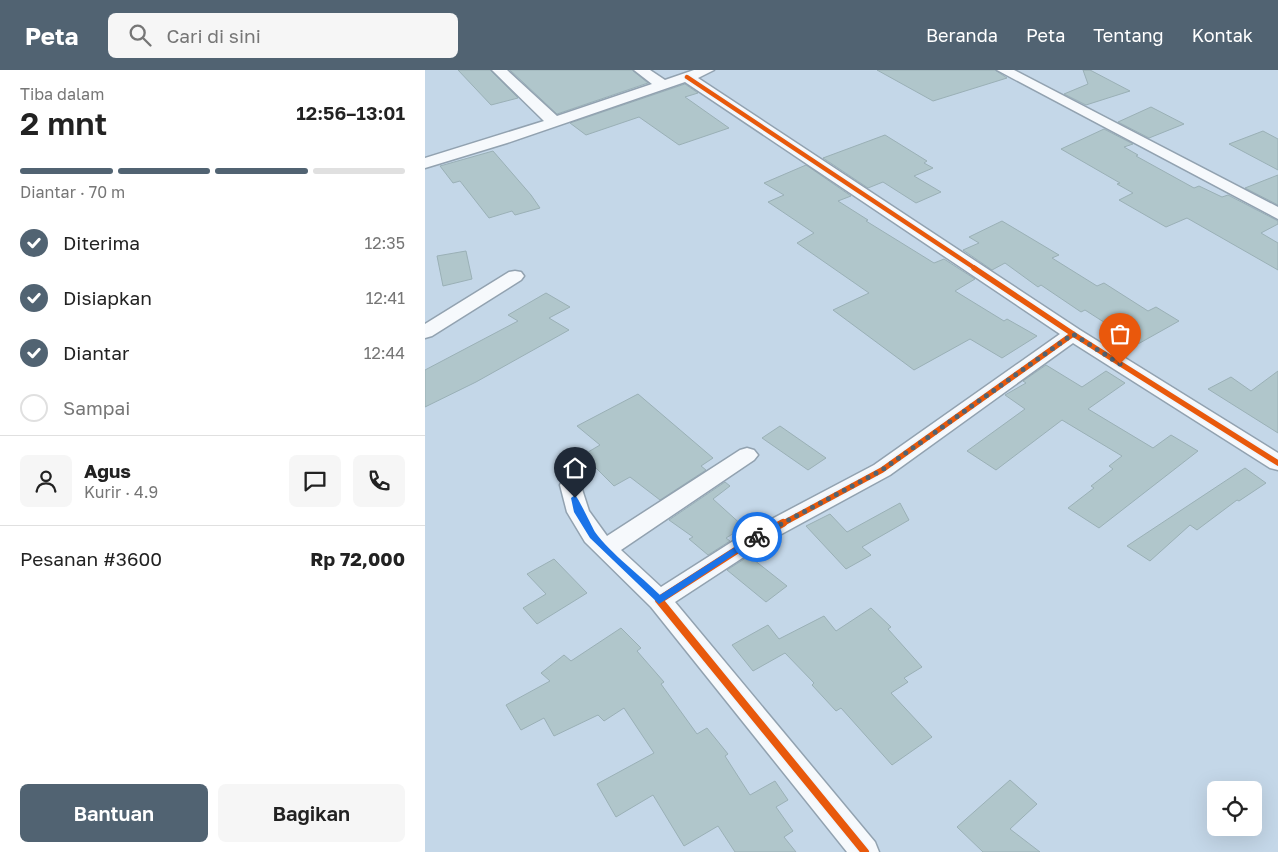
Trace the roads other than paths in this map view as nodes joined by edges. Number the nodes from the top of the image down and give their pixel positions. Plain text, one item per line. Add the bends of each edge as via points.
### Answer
1 (499, 70) edge
2 (641, 70) edge
3 (707, 70) edge
4 (1004, 70) edge
5 (687, 77) junction
6 (663, 85) junction
7 (554, 122) junction
8 (425, 163) edge
9 (1278, 214) edge
10 (515, 276) dead end
11 (425, 332) edge
12 (1073, 334) junction
13 (747, 455) dead end
14 (1278, 463) edge
15 (571, 485) dead end
16 (605, 549) junction
17 (659, 600) junction
18 (865, 852) edge

1 - 7 street
2 - 6 street
3 - 5 street
4 - 9 street
5 - 6 street
5 - 12 street
6 - 7 street
7 - 8 street
10 - 11 street
12 - 14 street
12 - 17 street via 882,470 757,537
13 - 16 street
15 - 16 street via 578,512
16 - 17 street
17 - 18 street

